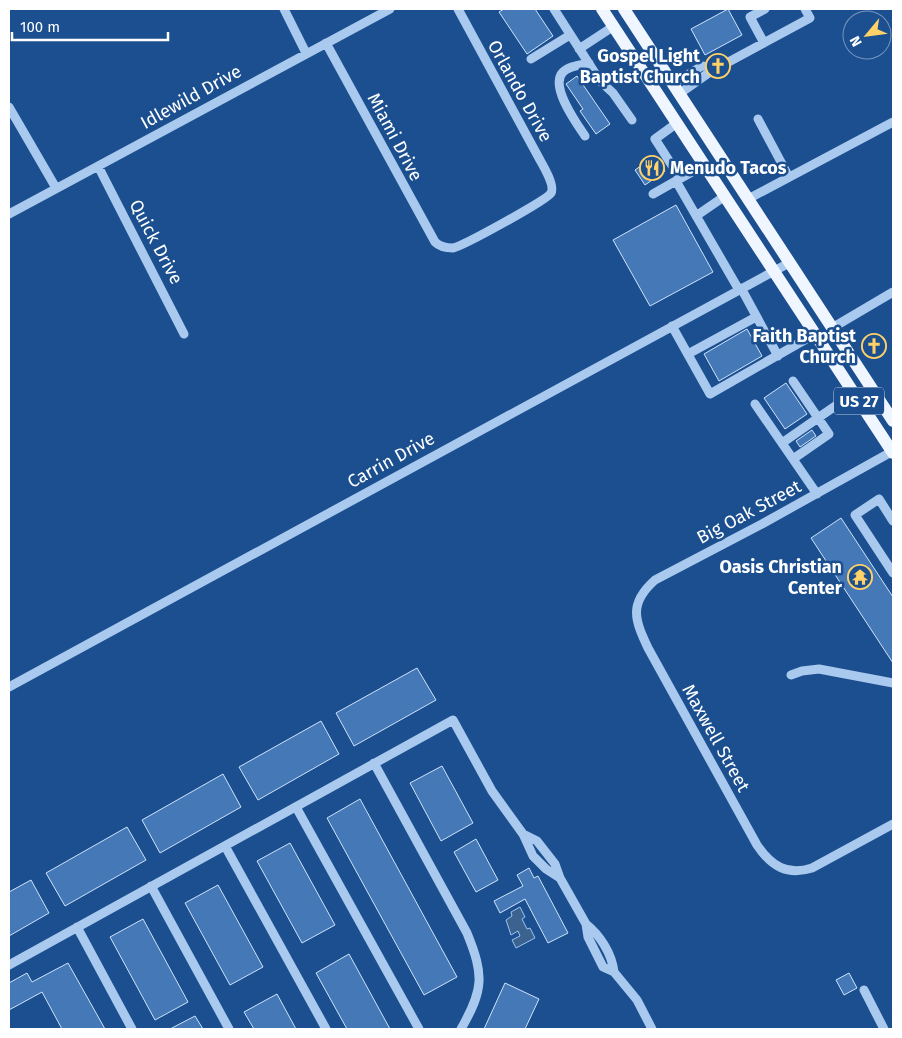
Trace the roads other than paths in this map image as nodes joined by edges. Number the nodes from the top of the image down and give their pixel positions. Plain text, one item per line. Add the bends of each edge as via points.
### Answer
1 (284, 9) edge
2 (390, 9) edge
3 (458, 9) edge
4 (554, 9) edge
5 (602, 9) edge
6 (624, 9) edge
7 (765, 9) edge
8 (805, 9) edge
9 (614, 26) junction
10 (570, 35) junction
11 (326, 43) junction
12 (764, 43) junction
13 (579, 49) junction
14 (306, 53) junction
15 (531, 59) dead end
16 (588, 63) junction
17 (676, 89) junction
18 (9, 107) edge
19 (758, 119) dead end
20 (632, 120) dead end
21 (893, 122) edge
22 (677, 123) junction
23 (585, 136) dead end
24 (704, 165) junction
25 (98, 166) junction
26 (788, 177) junction
27 (678, 180) junction
28 (56, 188) junction
29 (653, 194) dead end
30 (725, 196) junction
31 (748, 199) junction
32 (9, 214) edge
33 (696, 216) junction
34 (438, 244) joint
35 (790, 263) junction
36 (773, 271) junction
37 (740, 289) junction
38 (893, 292) edge
39 (756, 317) junction
40 (672, 326) junction
41 (832, 328) junction
42 (184, 334) dead end
43 (815, 334) junction
44 (688, 354) junction
45 (778, 356) junction
46 (793, 382) dead end
47 (854, 393) junction
48 (755, 404) dead end
49 (818, 418) junction
50 (893, 421) edge
51 (782, 443) junction
52 (893, 452) edge
53 (793, 459) junction
54 (817, 494) junction
55 (893, 521) edge
56 (893, 573) edge
57 (636, 614) joint
58 (791, 675) dead end
59 (893, 682) edge
60 (9, 687) edge
61 (374, 763) junction
62 (296, 806) junction
63 (893, 824) edge
64 (225, 846) junction
65 (151, 886) junction
66 (76, 928) junction
67 (9, 965) edge
68 (864, 990) dead end
69 (132, 1029) edge
70 (229, 1029) edge
71 (326, 1029) edge
72 (419, 1029) edge
73 (460, 1029) edge
74 (652, 1029) edge
75 (884, 1029) edge

1 - 14 street
2 - 11 street, Idlewild Drive
3 - 34 street, Orlando Drive via 540,160 552,189 547,197 476,238 452,248
4 - 10 street
5 - 9 main road, US 27
6 - 17 main road, US 27
7 - 12 street via 750,17
8 - 12 street via 810,18
9 - 13 street
9 - 22 main road, US 27
10 - 13 street
10 - 15 street
11 - 14 street, Idlewild Drive
11 - 34 street, Miami Drive via 427,230
12 - 17 street
13 - 16 street
14 - 25 street, Idlewild Drive
16 - 20 street
16 - 23 street via 567,69 560,76 560,89 566,105
17 - 31 main road, US 27
18 - 28 street
19 - 26 street
21 - 26 street
22 - 24 main road, US 27
22 - 27 street via 655,139
24 - 27 street
24 - 30 main road, US 27
25 - 28 street, Idlewild Drive
25 - 42 street, Quick Drive
26 - 31 street
27 - 29 street
27 - 33 street
28 - 32 street, Idlewild Drive
30 - 33 street
30 - 36 main road, US 27
31 - 35 main road, US 27
33 - 37 street
35 - 36 street, Carrin Drive
35 - 41 main road, US 27
36 - 37 street, Carrin Drive
36 - 43 main road, US 27
37 - 39 street
37 - 40 street, Carrin Drive
38 - 41 street
39 - 44 street
39 - 45 street
40 - 44 street
40 - 60 street, Carrin Drive
41 - 50 main road, US 27
43 - 45 street
43 - 47 main road, US 27
44 - 45 street via 710,394
46 - 49 street
47 - 49 street
47 - 52 main road, US 27
48 - 51 street
49 - 51 street
49 - 53 street via 830,434
51 - 53 street
52 - 54 street, Big Oak Street
53 - 54 street
54 - 57 street, Big Oak Street via 655,580 643,592
55 - 56 street via 879,499 855,515
57 - 63 street, Maxwell Street via 648,648 757,845 771,861 792,871 812,868
58 - 59 street via 819,669
61 - 62 street
61 - 73 street via 466,933 480,969 476,999
61 - 74 street via 453,720 492,791 523,834 533,856 560,878 586,924 596,932 613,962 614,972 637,1000
62 - 64 street
62 - 72 street
64 - 65 street
64 - 71 street
65 - 66 street
65 - 70 street
66 - 67 street
66 - 69 street
68 - 75 street

